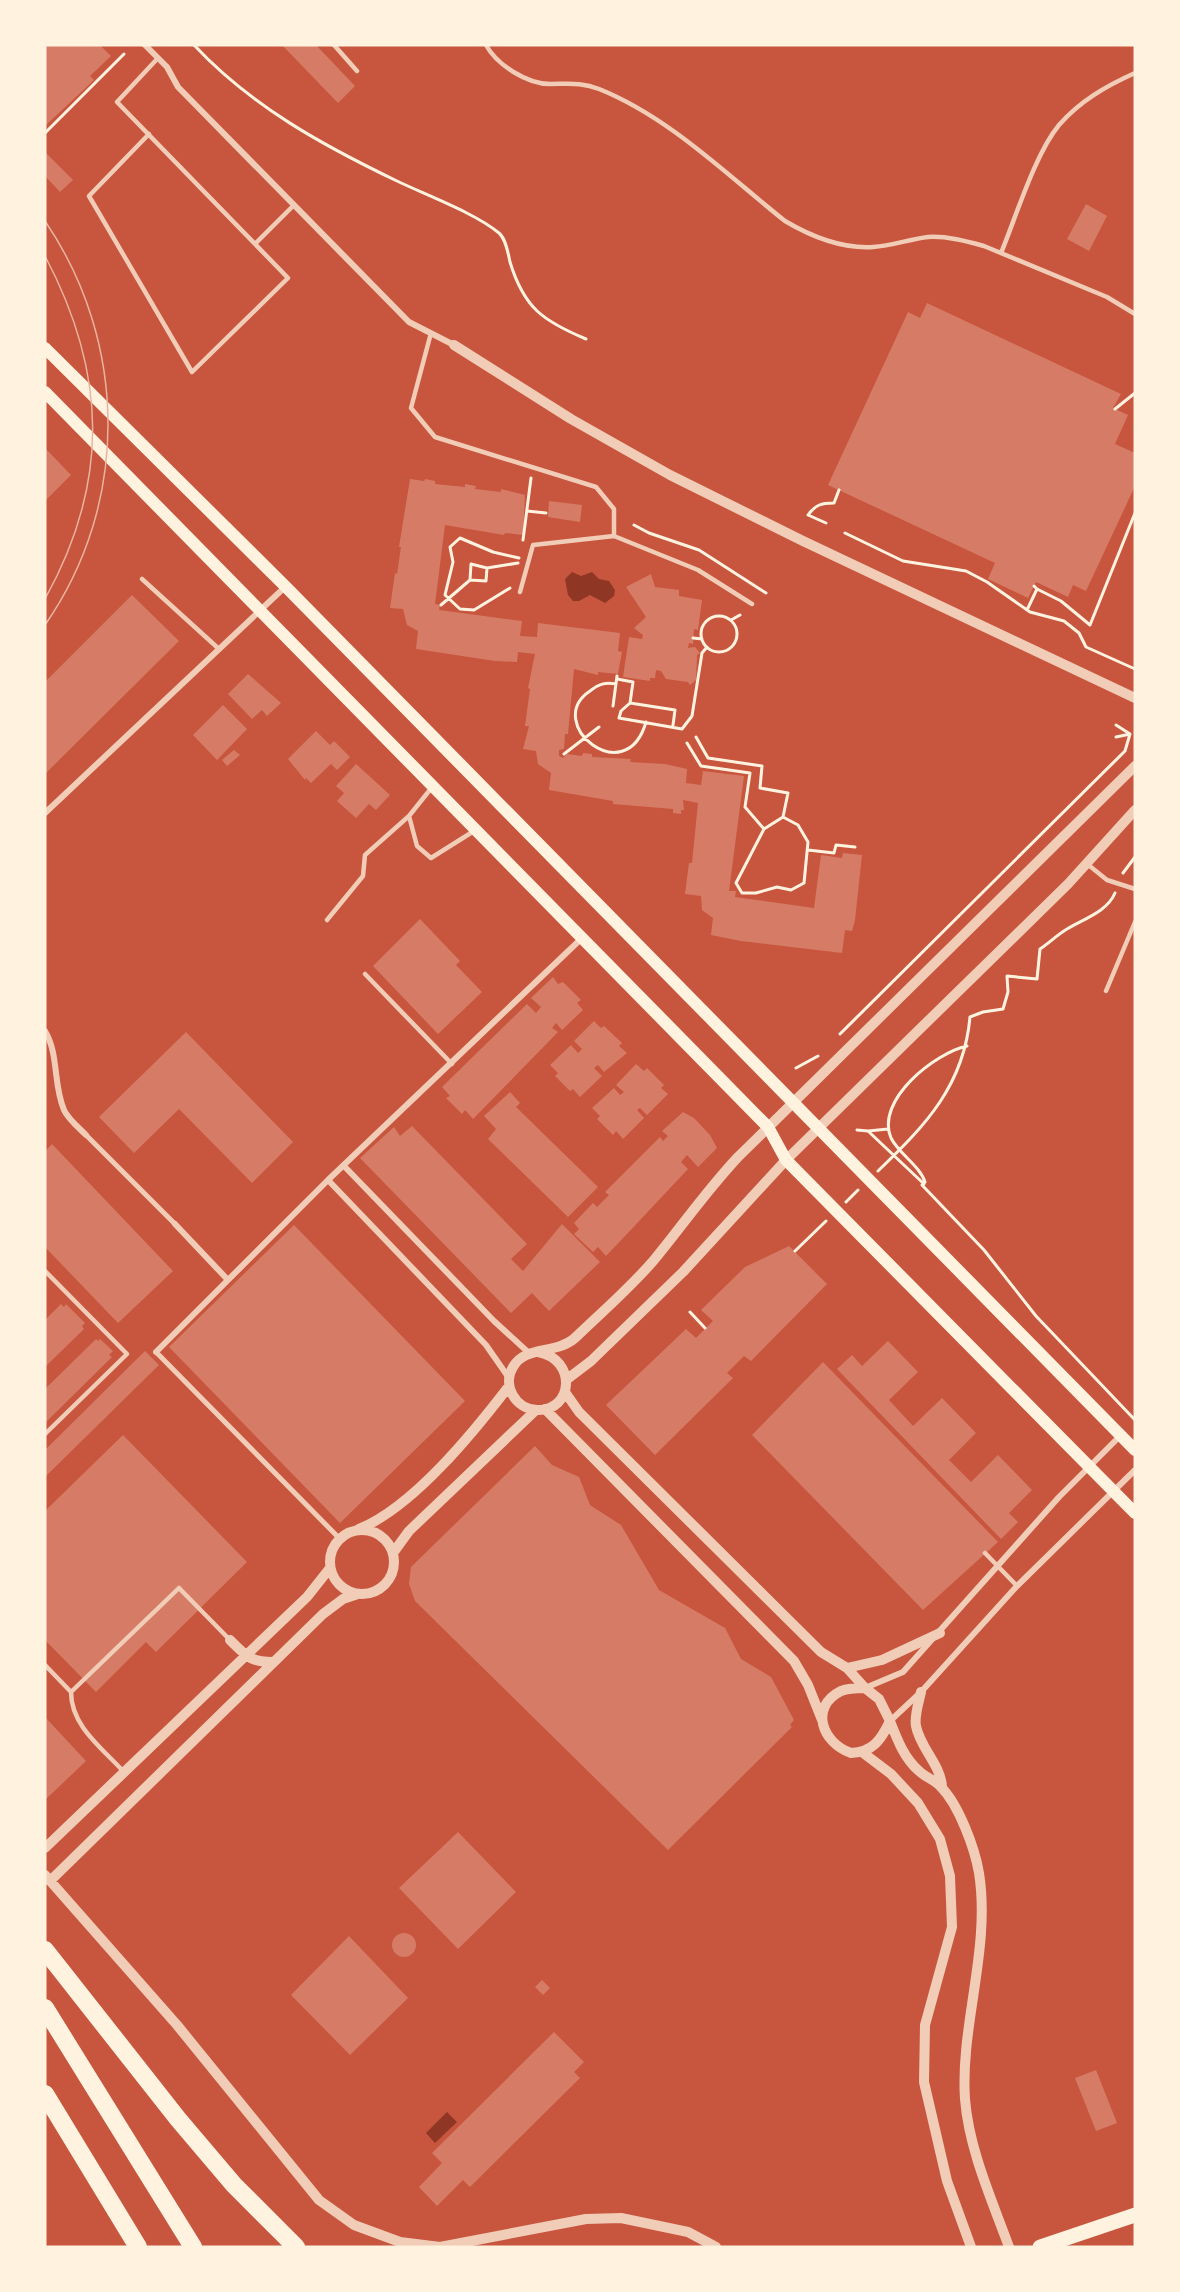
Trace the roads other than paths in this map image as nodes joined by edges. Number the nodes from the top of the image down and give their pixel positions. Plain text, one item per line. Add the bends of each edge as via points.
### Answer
1 (145, 45) edge
2 (334, 45) edge
3 (486, 45) edge
4 (158, 58) junction
5 (357, 71) dead end
6 (1135, 73) edge
7 (149, 134) junction
8 (294, 205) junction
9 (255, 244) junction
10 (1001, 253) junction
11 (1135, 314) edge
12 (431, 333) junction
13 (454, 345) joint
14 (45, 348) edge
15 (45, 392) edge
16 (614, 536) junction
17 (142, 579) dead end
18 (286, 587) junction
19 (520, 592) dead end
20 (752, 604) dead end
21 (260, 610) junction
22 (219, 649) junction
23 (1135, 698) edge
24 (1135, 766) edge
25 (432, 786) junction
26 (1135, 810) edge
27 (45, 813) edge
28 (409, 816) junction
29 (476, 830) junction
30 (1086, 863) junction
31 (1135, 890) edge
32 (327, 920) dead end
33 (1135, 922) edge
34 (582, 938) junction
35 (365, 974) dead end
36 (1106, 991) dead end
37 (45, 1031) edge
38 (452, 1064) junction
39 (793, 1103) junction
40 (768, 1127) junction
41 (818, 1128) junction
42 (86, 1136) joint
43 (786, 1160) junction
44 (345, 1167) junction
45 (328, 1180) junction
46 (175, 1224) joint
47 (45, 1271) edge
48 (228, 1280) junction
49 (156, 1352) joint
50 (534, 1353) junction
51 (509, 1382) junction
52 (565, 1386) junction
53 (540, 1410) junction
54 (45, 1434) edge
55 (1120, 1436) junction
56 (1135, 1450) edge
57 (1088, 1468) junction
58 (1135, 1470) edge
59 (1113, 1492) junction
60 (1135, 1513) edge
61 (359, 1529) junction
62 (339, 1538) junction
63 (393, 1553) junction
64 (985, 1553) dead end
65 (997, 1565) junction
66 (330, 1568) junction
67 (1017, 1586) junction
68 (358, 1594) junction
69 (940, 1633) junction
70 (230, 1640) joint
71 (245, 1656) junction
72 (273, 1662) junction
73 (45, 1665) edge
74 (846, 1668) junction
75 (866, 1688) junction
76 (71, 1692) junction
77 (921, 1692) junction
78 (822, 1720) junction
79 (890, 1721) junction
80 (862, 1752) junction
81 (123, 1771) junction
82 (942, 1787) junction
83 (45, 1848) edge
84 (48, 1878) edge
85 (45, 1950) edge
86 (45, 2008) edge
87 (45, 2094) edge
88 (1135, 2215) edge
89 (138, 2247) edge
90 (193, 2247) edge
91 (296, 2247) edge
92 (716, 2247) edge
93 (971, 2247) edge
94 (1009, 2247) edge
95 (1041, 2247) edge

1 - 4 street
2 - 5 lane
3 - 10 lane via 502,64 532,80 548,84 583,83 654,118 804,232 838,245 873,247 929,237 964,240
4 - 7 lane via 117,102
4 - 8 street via 178,87
6 - 10 lane via 1104,87 1058,127
7 - 9 lane
7 - 9 lane via 89,196 192,372 288,278
8 - 9 lane
8 - 12 street via 409,322
10 - 11 lane via 1107,297
12 - 13 street
12 - 16 lane via 411,408 435,437 596,487 614,509
13 - 23 street via 571,419 670,475
14 - 18 main road
15 - 21 main road
16 - 19 lane via 533,544
16 - 20 lane via 698,570
17 - 22 lane
18 - 21 street
18 - 39 main road
21 - 22 street
21 - 25 main road
22 - 27 street
24 - 39 street
25 - 28 lane
25 - 29 main road
26 - 30 street
28 - 29 lane via 417,846 431,858
28 - 32 lane via 365,855 363,876
29 - 34 main road
30 - 31 lane via 1107,880
30 - 41 street
33 - 36 lane
34 - 38 street
34 - 40 main road
35 - 38 lane
37 - 42 street via 65,1112
38 - 44 street
39 - 40 street
39 - 41 main road
40 - 43 main road
40 - 50 street via 705,1192 652,1262 593,1320 561,1348
41 - 43 street
41 - 55 main road
42 - 46 street
43 - 52 street via 683,1272
43 - 57 main road
44 - 45 street
44 - 50 street via 494,1321
45 - 48 street
45 - 51 street via 482,1341
46 - 48 street
47 - 54 lane via 127,1354
48 - 49 street
49 - 62 street
50 - 51 street via 515,1363
50 - 52 street via 555,1358 561,1365
51 - 53 street via 518,1403
51 - 61 street via 483,1420 399,1508
52 - 53 street via 553,1406
52 - 74 street via 586,1419 821,1652
53 - 63 street via 409,1531
53 - 78 street via 794,1661
55 - 56 main road
55 - 57 street
57 - 59 main road
57 - 65 street
58 - 59 street
59 - 60 main road
59 - 67 street
61 - 62 street
61 - 63 street via 380,1535
62 - 66 street via 333,1547
63 - 68 street via 394,1564 386,1583
64 - 65 lane
65 - 67 lane
65 - 69 street
66 - 68 street via 340,1586
66 - 71 street via 307,1597
67 - 77 street
68 - 72 street via 343,1599 323,1614
69 - 74 street via 882,1660
69 - 75 street via 903,1672
70 - 71 street
70 - 76 lane via 179,1588
71 - 72 street via 257,1662
71 - 81 street
72 - 84 street via 101,1834
73 - 76 lane
74 - 75 street
75 - 78 street via 839,1692 830,1699
75 - 79 street via 879,1699
76 - 81 lane via 71,1705 79,1724
77 - 79 street
77 - 82 street via 915,1723 924,1750 941,1775
78 - 80 street via 831,1742 840,1749
79 - 80 street via 882,1738
79 - 82 street via 900,1748 911,1762
80 - 93 street via 891,1774 918,1803 940,1839 950,1876 952,1927 925,2025 924,2082 947,2181
81 - 83 street
82 - 94 street via 964,1823 979,1873 981,1924 965,2099 976,2152
84 - 92 street via 177,2025 319,2200 354,2225 400,2242 440,2247 586,2219 621,2218 688,2232
85 - 91 highway via 178,2119 234,2185
86 - 90 highway
87 - 89 highway
88 - 95 main road

